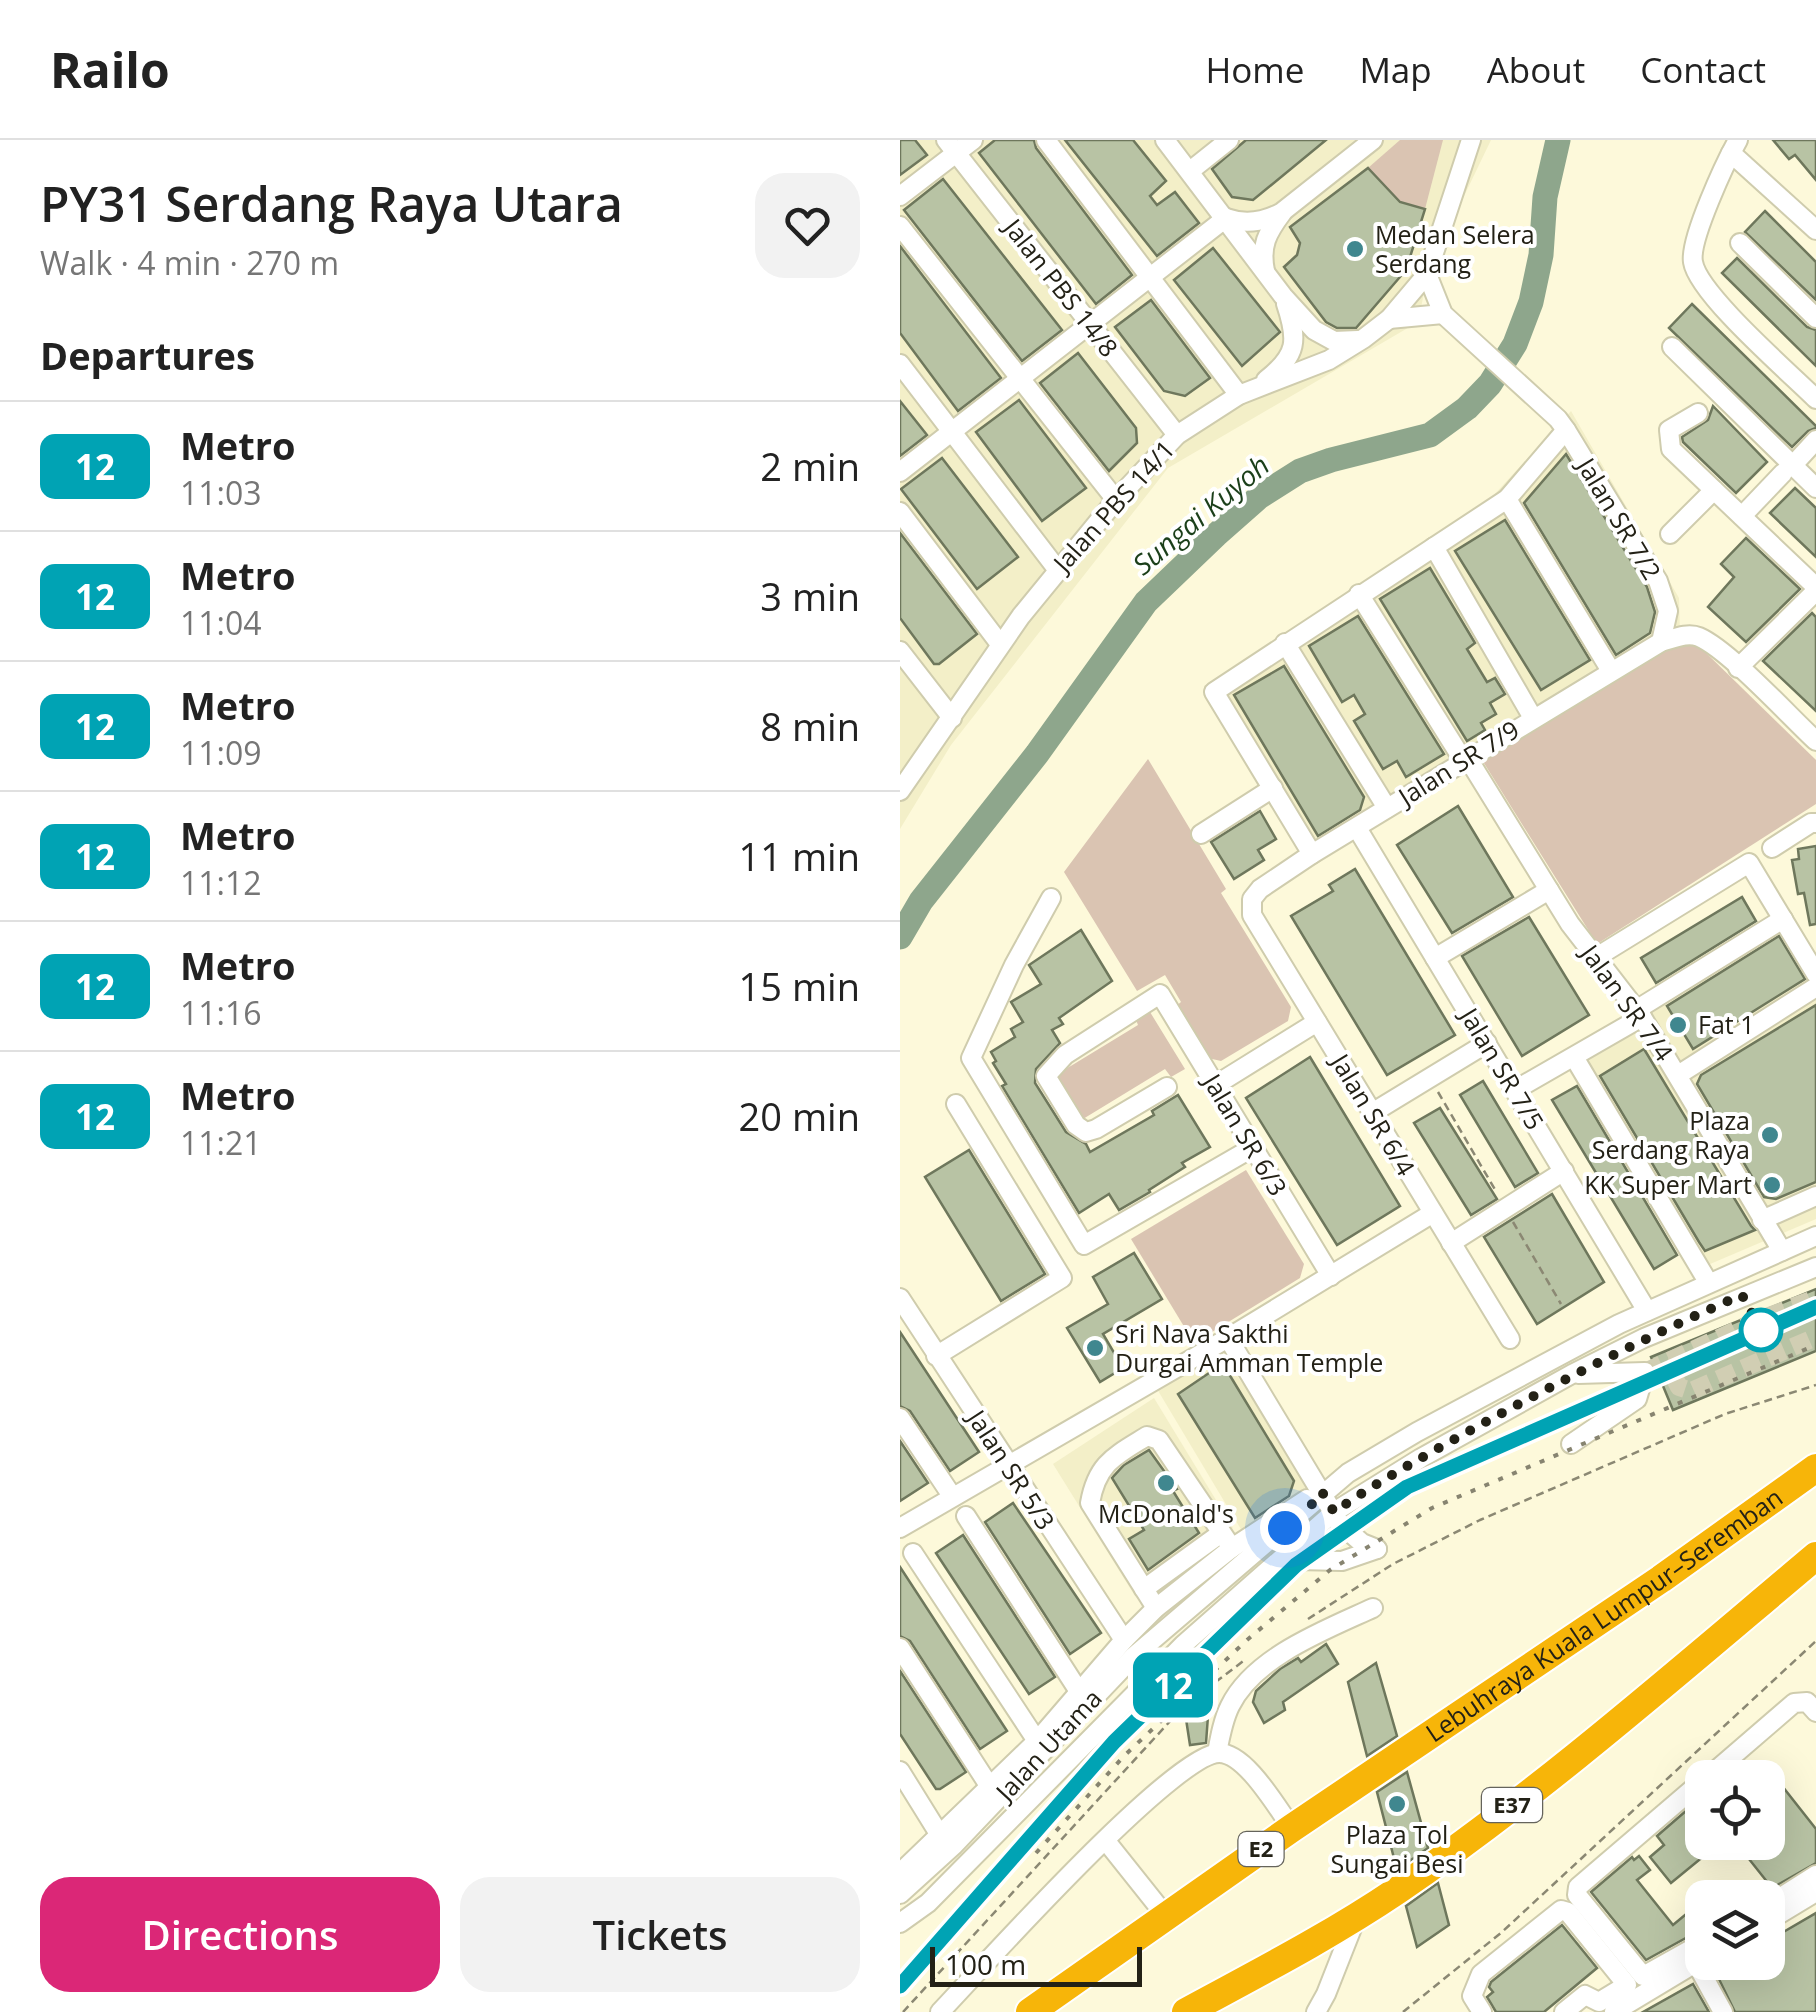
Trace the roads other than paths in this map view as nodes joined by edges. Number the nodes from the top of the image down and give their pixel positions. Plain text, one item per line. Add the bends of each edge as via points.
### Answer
1 (973, 140) edge
2 (1046, 140) edge
3 (1165, 140) edge
4 (1229, 140) edge
5 (1373, 140) edge
6 (1471, 140) edge
7 (1734, 146) edge
8 (951, 147) edge
9 (1190, 172) junction
10 (900, 196) edge
11 (1282, 212) junction
12 (1226, 218) junction
13 (1813, 223) edge
14 (900, 226) edge
15 (1740, 243) dead end
16 (1266, 271) junction
17 (1427, 274) junction
18 (1151, 277) junction
19 (1284, 296) junction
20 (1449, 318) junction
21 (1816, 318) edge
22 (1388, 319) junction
23 (1090, 324) junction
24 (1363, 340) junction
25 (1672, 347) dead end
26 (900, 364) edge
27 (1021, 378) junction
28 (1262, 384) junction
29 (1239, 395) junction
30 (1816, 399) edge
31 (1698, 413) dead end
32 (1562, 425) junction
33 (952, 431) junction
34 (1177, 436) junction
35 (1816, 440) edge
36 (1788, 469) junction
37 (900, 472) edge
38 (1816, 488) edge
39 (1714, 490) junction
40 (1507, 499) junction
41 (1116, 500) junction
42 (900, 512) edge
43 (1742, 516) junction
44 (1670, 534) dead end
45 (1434, 546) junction
46 (1057, 569) junction
47 (1816, 589) edge
48 (1359, 594) junction
49 (1661, 642) junction
50 (1285, 643) junction
51 (1000, 644) junction
52 (900, 651) edge
53 (1738, 668) junction
54 (1611, 671) junction
55 (952, 718) junction
56 (1533, 718) junction
57 (1816, 741) edge
58 (1465, 759) junction
59 (1273, 788) junction
60 (900, 791) edge
61 (1386, 808) junction
62 (1816, 823) edge
63 (1357, 828) junction
64 (1201, 834) dead end
65 (1772, 848) dead end
66 (1312, 854) junction
67 (1260, 889) joint
68 (1550, 890) junction
69 (1051, 898) dead end
70 (1783, 918) junction
71 (1435, 958) junction
72 (1595, 958) junction
73 (1816, 974) edge
74 (1816, 987) edge
75 (1639, 1014) junction
76 (1317, 1022) junction
77 (1487, 1043) junction
78 (1574, 1057) junction
79 (1678, 1074) junction
80 (1214, 1086) junction
81 (1167, 1087) dead end
82 (1515, 1090) junction
83 (956, 1104) dead end
84 (1372, 1113) junction
85 (1252, 1148) junction
86 (1564, 1171) junction
87 (1816, 1196) edge
88 (1433, 1213) junction
89 (1762, 1220) junction
90 (1816, 1236) edge
91 (1451, 1243) junction
92 (1782, 1251) junction
93 (1816, 1267) edge
94 (1331, 1276) junction
95 (1708, 1282) junction
96 (900, 1298) edge
97 (1647, 1312) junction
98 (1228, 1338) junction
99 (1510, 1339) dead end
100 (936, 1356) junction
101 (1572, 1374) junction
102 (900, 1418) edge
103 (1571, 1444) dead end
104 (1007, 1464) junction
105 (1816, 1468) edge
106 (1322, 1492) junction
107 (952, 1496) junction
108 (1334, 1512) junction
109 (966, 1516) dead end
110 (900, 1528) edge
111 (1226, 1541) junction
112 (913, 1553) dead end
113 (1816, 1556) edge
114 (1270, 1569) junction
115 (1144, 1589) junction
116 (1156, 1608) junction
117 (1372, 1608) dead end
118 (1124, 1640) junction
119 (900, 1648) edge
120 (1080, 1693) junction
121 (1816, 1712) edge
122 (1037, 1741) junction
123 (1217, 1752) junction
124 (1727, 1760) edge
125 (900, 1771) edge
126 (990, 1787) junction
127 (1685, 1796) edge
128 (1292, 1828) junction
129 (941, 1836) junction
130 (1106, 1840) junction
131 (900, 1873) edge
132 (1816, 1875) edge
133 (1816, 1892) edge
134 (900, 1894) edge
135 (1785, 1894) edge
136 (1785, 1911) edge
137 (1165, 1915) junction
138 (1356, 1918) junction
139 (900, 1923) edge
140 (1685, 1953) edge
141 (1685, 1967) edge
142 (1708, 1980) edge
143 (1632, 1991) junction
144 (940, 2012) edge
145 (1030, 2012) edge
146 (1186, 2012) edge
147 (1316, 2012) edge
148 (1482, 2012) edge
149 (1564, 2012) edge
150 (1614, 2012) edge
151 (1722, 2012) edge

1 - 8 street
2 - 18 street
3 - 9 street
4 - 9 street
5 - 11 street
6 - 17 street, Jalan PBS 14/1
7 - 13 street
7 - 30 street via 1692,262 1707,290
8 - 10 street
8 - 23 street, Jalan PBS 14/8
9 - 12 street
11 - 12 street via 1242,224
11 - 16 street via 1262,252
12 - 16 street
12 - 18 street
14 - 27 street
15 - 21 street
16 - 19 street
17 - 20 street, Jalan SR 7/2
17 - 22 street, Jalan PBS 14/1
18 - 23 street
18 - 29 street
19 - 24 street via 1334,342
19 - 28 street via 1296,334 1292,352
20 - 22 street
20 - 32 street, Jalan SR 7/2
22 - 24 street, Jalan PBS 14/1
23 - 27 street
23 - 34 street, Jalan PBS 14/8
24 - 28 street, Jalan PBS 14/1
25 - 36 street
26 - 33 street
27 - 33 street
27 - 41 street
28 - 29 street, Jalan PBS 14/1
29 - 34 street, Jalan PBS 14/1
31 - 39 street via 1669,430 1671,448
32 - 40 street
32 - 49 street, Jalan SR 7/2 via 1658,581 1668,611
33 - 37 street
33 - 46 street
34 - 41 street, Jalan PBS 14/1
35 - 36 street
36 - 38 street
36 - 43 street
39 - 43 street
39 - 44 street
40 - 45 street
40 - 54 street
41 - 46 street, Jalan PBS 14/1
42 - 51 street
43 - 47 street
45 - 48 street
45 - 56 street
46 - 51 street, Jalan PBS 14/1
47 - 53 street
48 - 50 street
48 - 58 street, Jalan SR 7/4
49 - 53 street via 1697,636
49 - 54 street, Jalan SR 7/9
50 - 59 street via 1214,692
50 - 61 street
51 - 55 street, Jalan PBS 14/1
52 - 55 street
53 - 57 street
54 - 56 street, Jalan SR 7/9
55 - 60 street, Jalan PBS 14/1
56 - 58 street, Jalan SR 7/9
58 - 61 street, Jalan SR 7/9
58 - 68 street, Jalan SR 7/4
59 - 64 street
59 - 66 street
61 - 63 street, Jalan SR 7/9
62 - 65 street
63 - 66 street, Jalan SR 7/9
63 - 71 street, Jalan SR 7/5
66 - 67 street, Jalan SR 7/9
67 - 76 street, Jalan SR 6/4 via 1252,915
68 - 71 street
68 - 72 street, Jalan SR 7/4
69 - 85 street via 971,1058 1084,1245
70 - 72 street via 1745,864
70 - 73 street
70 - 75 street
71 - 77 street, Jalan SR 7/5
72 - 75 street, Jalan SR 7/4
74 - 79 street
75 - 78 street
75 - 79 street, Jalan SR 7/4
76 - 80 street
76 - 84 street, Jalan SR 6/4
77 - 82 street, Jalan SR 7/5
77 - 84 street
78 - 82 street
78 - 95 street
79 - 89 street, Jalan SR 7/4
80 - 81 street, Jalan SR 6/3 via 1160,994 1064,1055 1046,1076 1086,1132
80 - 85 street, Jalan SR 6/3
82 - 86 street, Jalan SR 7/5
83 - 100 street via 1062,1278
84 - 88 street, Jalan SR 6/4
85 - 94 street, Jalan SR 6/3
86 - 91 street
86 - 97 street, Jalan SR 7/5
87 - 89 street
88 - 91 street, Jalan SR 6/4
88 - 94 street
89 - 92 street, Jalan SR 7/4
90 - 92 street, Jalan Utama
91 - 99 street, Jalan SR 6/4
92 - 95 street, Jalan Utama
93 - 101 street, Jalan Utama
94 - 98 street
95 - 97 street, Jalan Utama
96 - 100 street, Jalan SR 5/3
97 - 106 street, Jalan Utama via 1417,1432
98 - 104 street
98 - 106 street
100 - 104 street, Jalan SR 5/3
101 - 103 street via 1645,1372 1637,1399
101 - 108 street, Jalan Utama
102 - 107 street
104 - 107 street
104 - 118 street, Jalan SR 5/3
105 - 128 highway, Lebuhraya Kuala Lumpur–Seremban / E2
106 - 108 street
106 - 111 street
106 - 134 street, Jalan Utama via 1146,1645
107 - 110 street
108 - 114 street, Jalan Utama
108 - 114 street via 1348,1533 1377,1549 1342,1562 1297,1560
109 - 120 street
111 - 115 street
111 - 115 street via 1159,1440 1148,1436 1109,1459 1090,1503
111 - 116 street
112 - 122 street
113 - 138 highway, E37 via 1589,1746
114 - 139 street, Jalan Utama via 1183,1645 928,1903
115 - 116 street
116 - 118 street
117 - 123 street via 1256,1673 1228,1708
118 - 120 street
119 - 126 street
120 - 122 street
121 - 124 street via 1807,1702 1794,1703
122 - 126 street
123 - 128 street via 1243,1762
123 - 130 street via 1183,1770
125 - 129 street
126 - 129 street
127 - 140 street via 1578,1887 1577,1895 1643,1976
128 - 137 highway, E2
129 - 131 street
130 - 137 street
130 - 144 street
132 - 135 street
133 - 136 street
137 - 145 highway, E2
138 - 146 highway
138 - 147 street
141 - 143 street
142 - 151 street
143 - 148 street via 1562,1910 1481,1974 1472,1996
143 - 149 street via 1599,2002 1585,1995
143 - 150 street

